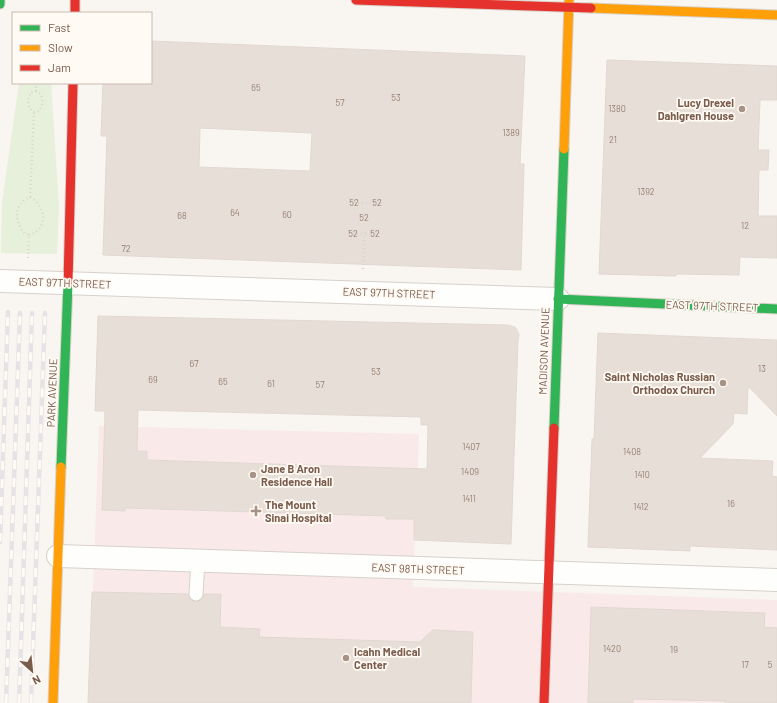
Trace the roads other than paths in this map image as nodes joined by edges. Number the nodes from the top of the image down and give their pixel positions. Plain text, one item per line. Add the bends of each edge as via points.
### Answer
1 (0, 0) edge
2 (75, 0) edge
3 (356, 0) edge
4 (0, 4) edge
5 (569, 4) edge
6 (75, 12) edge
7 (777, 15) edge
8 (73, 84) edge
9 (0, 281) edge
10 (67, 284) junction
11 (558, 299) junction
12 (777, 309) edge
13 (58, 556) junction
14 (198, 561) junction
15 (548, 572) junction
16 (777, 580) edge
17 (196, 594) dead end
18 (53, 703) edge
19 (544, 703) edge

1 - 4 main road
2 - 6 main road
3 - 5 main road
5 - 7 main road
5 - 11 main road, MADISON AVENUE
8 - 10 main road, PARK AVENUE
9 - 10 street, EAST 97TH STREET
10 - 11 street, EAST 97TH STREET
10 - 13 main road, PARK AVENUE
11 - 12 main road, EAST 97TH STREET
11 - 15 main road, MADISON AVENUE
13 - 14 street, EAST 98TH STREET
13 - 18 main road, PARK AVENUE
14 - 15 street, EAST 98TH STREET
14 - 17 lane
15 - 16 street, EAST 98TH STREET
15 - 19 main road, MADISON AVENUE

